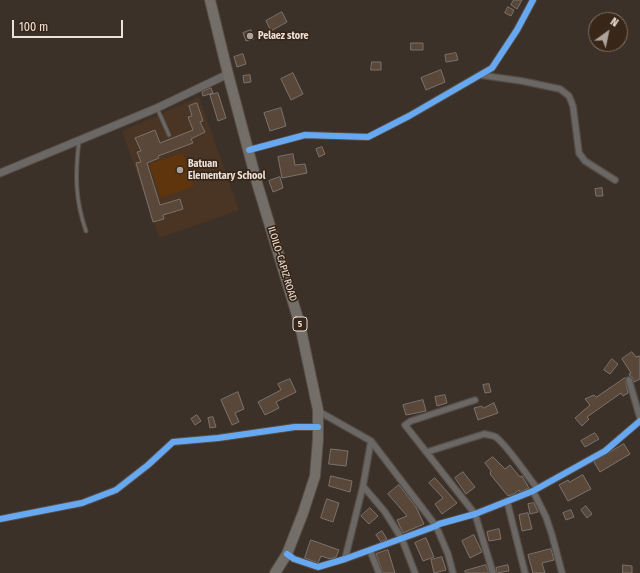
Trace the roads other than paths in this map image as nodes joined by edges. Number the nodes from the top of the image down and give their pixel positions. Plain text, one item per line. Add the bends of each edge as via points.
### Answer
1 (210, 0) edge
2 (534, 0) edge
3 (228, 74) junction
4 (480, 75) junction
5 (157, 108) junction
6 (169, 135) dead end
7 (79, 141) junction
8 (250, 150) junction
9 (0, 173) edge
10 (614, 180) dead end
11 (86, 231) dead end
12 (629, 380) dead end
13 (475, 400) dead end
14 (318, 410) junction
15 (640, 418) edge
16 (640, 421) edge
17 (318, 427) junction
18 (371, 441) junction
19 (426, 452) junction
20 (363, 486) junction
21 (535, 489) junction
22 (507, 501) junction
23 (475, 514) junction
24 (0, 519) edge
25 (436, 526) junction
26 (402, 539) junction
27 (372, 550) junction
28 (287, 554) junction
29 (345, 559) junction
30 (318, 567) junction
31 (275, 573) edge
32 (322, 573) edge
33 (379, 573) edge
34 (415, 573) edge
35 (453, 573) edge
36 (493, 573) edge
37 (525, 573) edge
38 (562, 573) edge

1 - 3 highway, ILOILO-CAPIZ ROAD / 5
2 - 4 street via 497,63
3 - 5 street
3 - 8 highway, ILOILO-CAPIZ ROAD / 5
4 - 8 street via 368,137 306,135
4 - 10 street via 560,89 569,96 573,106 579,153 585,161
5 - 6 lane
5 - 7 street
7 - 9 street
7 - 11 lane via 76,196
8 - 14 highway, ILOILO-CAPIZ ROAD / 5 via 300,325
12 - 15 street
13 - 19 street via 405,425
14 - 17 highway, ILOILO-CAPIZ ROAD / 5
14 - 18 street
16 - 21 street via 604,451
17 - 24 street via 295,427 173,442 116,490 82,503
17 - 28 highway, ILOILO-CAPIZ ROAD / 5 via 315,476 304,513
18 - 20 street
18 - 25 street
19 - 21 street via 484,434 490,435 508,451
19 - 23 street
20 - 26 street via 385,512
20 - 29 street
21 - 22 street
21 - 38 street via 546,516
22 - 23 street
22 - 37 street
23 - 25 street
23 - 36 street
25 - 26 street
25 - 35 street
26 - 27 street
26 - 34 street
27 - 29 street
27 - 33 street
28 - 30 street
28 - 31 highway, ILOILO-CAPIZ ROAD / 5
29 - 30 street
30 - 32 street

